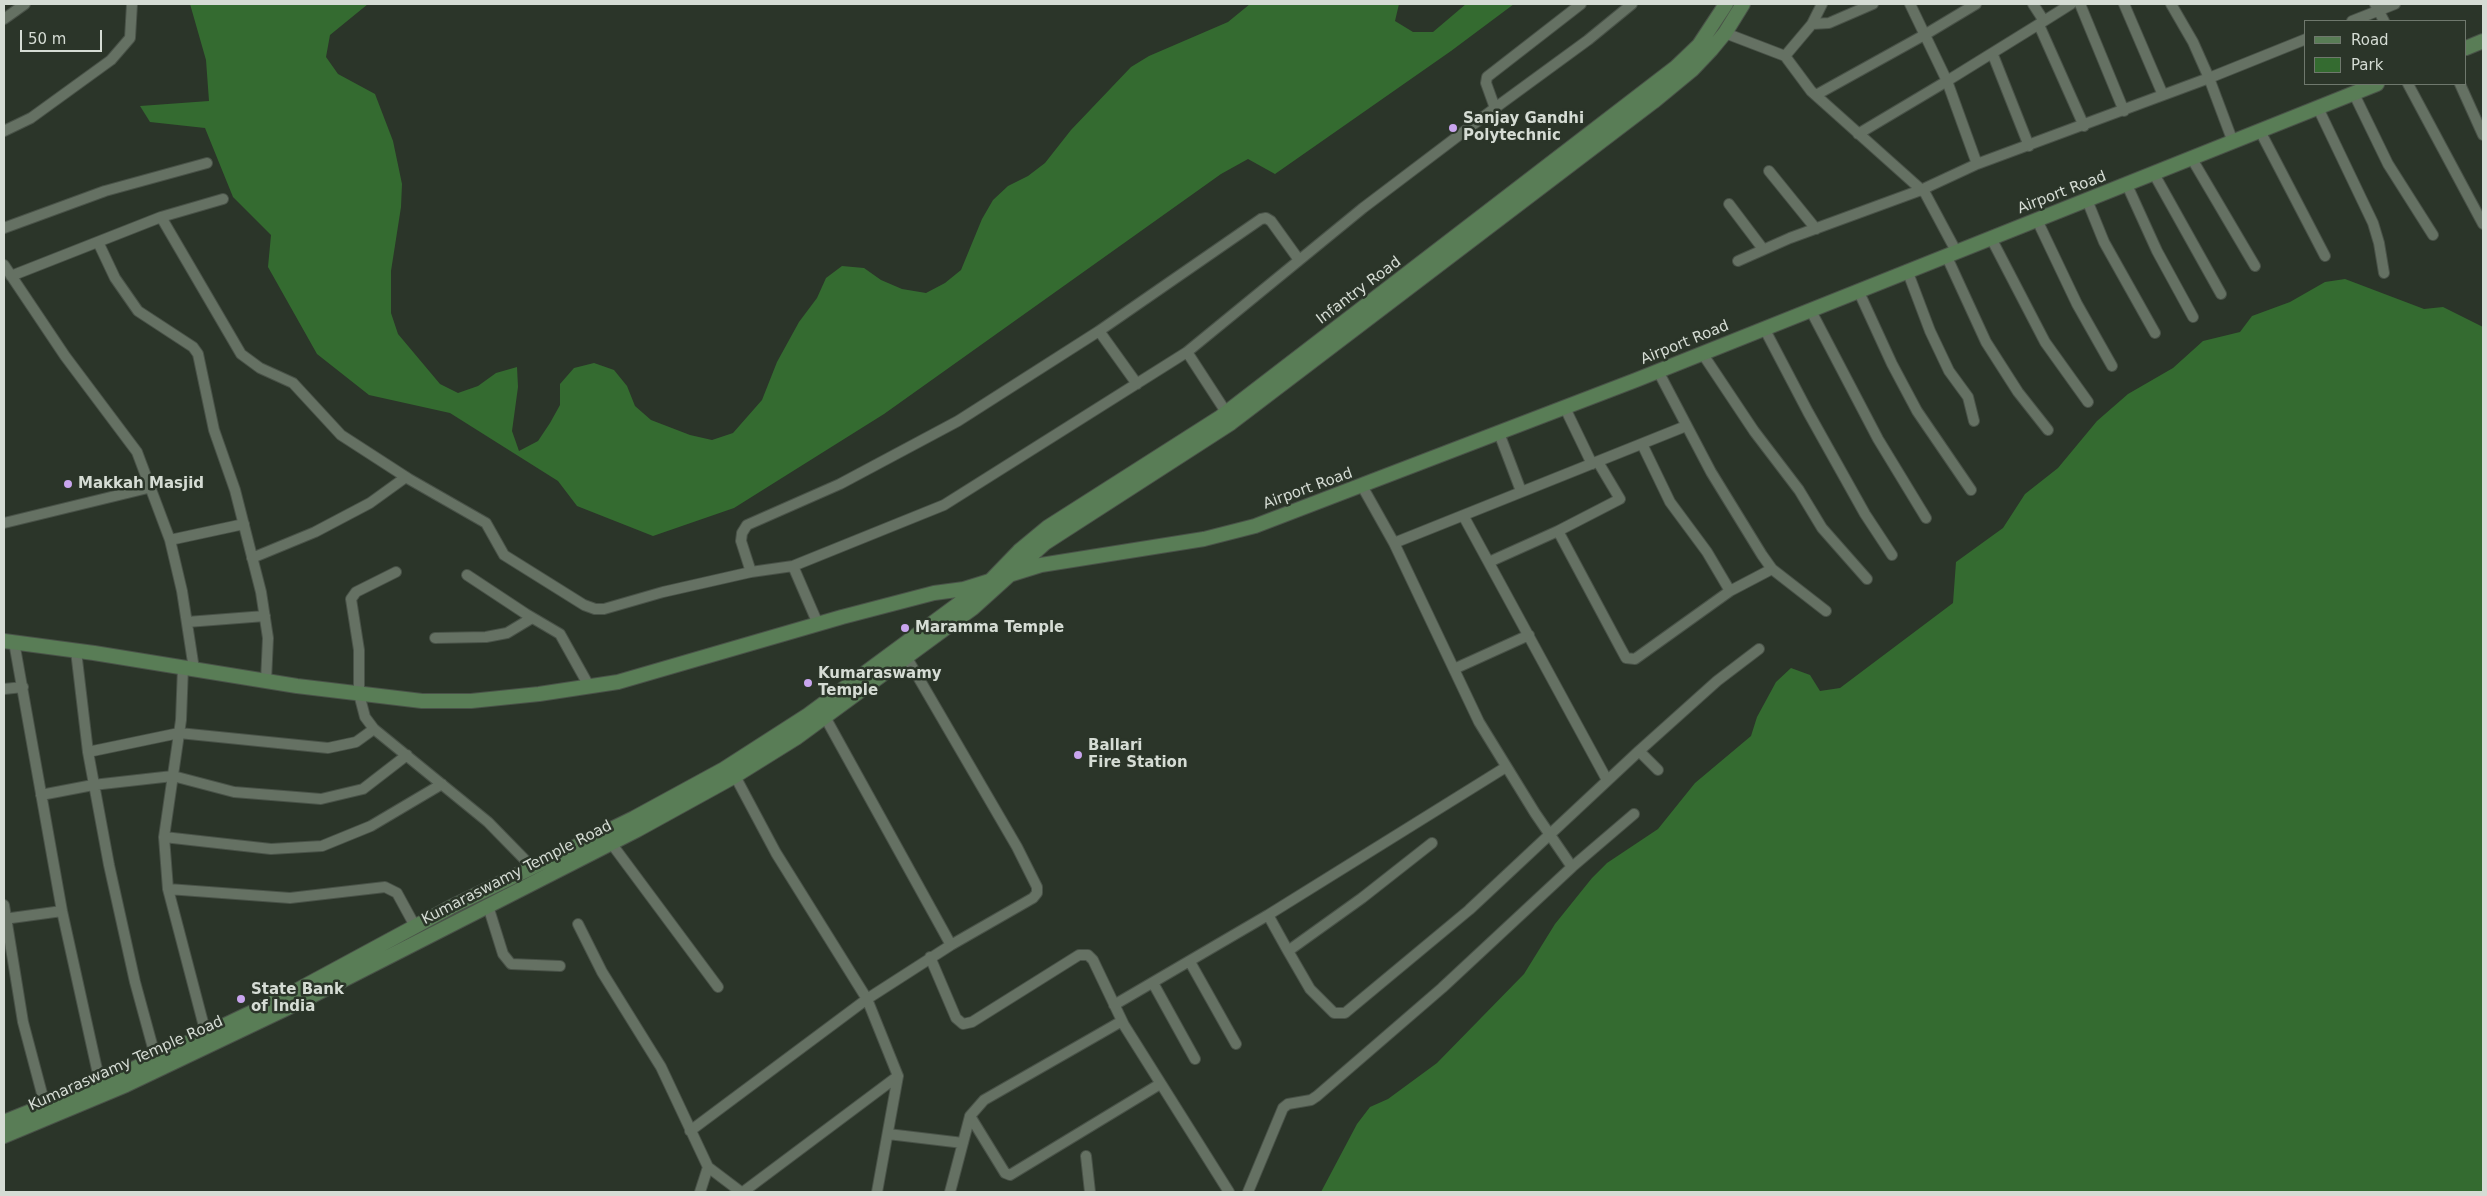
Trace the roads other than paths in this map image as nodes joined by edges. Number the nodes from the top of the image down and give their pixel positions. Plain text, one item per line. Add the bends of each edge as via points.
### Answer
1 (25, 4) edge
2 (132, 4) edge
3 (1581, 4) edge
4 (1632, 4) edge
5 (1726, 4) edge
6 (1743, 4) edge
7 (1822, 4) edge
8 (1873, 4) edge
9 (1910, 4) edge
10 (1976, 4) edge
11 (2032, 4) edge
12 (2071, 4) edge
13 (2080, 4) edge
14 (2124, 4) edge
15 (2171, 4) edge
16 (2395, 4) edge
17 (2377, 7) edge
18 (4, 19) edge
19 (2354, 20) edge
20 (2384, 20) edge
21 (2041, 23) junction
22 (1812, 24) junction
23 (1725, 33) junction
24 (1926, 34) junction
25 (2304, 40) edge
26 (2483, 41) edge
27 (2467, 48) edge
28 (1992, 55) junction
29 (1785, 56) junction
30 (2209, 78) junction
31 (1948, 82) junction
32 (2375, 85) edge
33 (2409, 85) edge
34 (2460, 85) edge
35 (2354, 94) junction
36 (2163, 95) junction
37 (1816, 96) junction
38 (1495, 108) junction
39 (2318, 108) junction
40 (2124, 111) junction
41 (2084, 126) junction
42 (4, 131) edge
43 (2260, 131) junction
44 (1858, 134) junction
45 (2483, 136) edge
46 (2233, 142) junction
47 (2029, 146) junction
48 (2192, 158) junction
49 (207, 163) dead end
50 (1976, 164) junction
51 (1769, 171) dead end
52 (2154, 174) junction
53 (2127, 185) junction
54 (1921, 190) junction
55 (223, 199) dead end
56 (2087, 200) junction
57 (1729, 204) dead end
58 (161, 217) junction
59 (2037, 220) junction
60 (2483, 224) edge
61 (4, 228) edge
62 (1816, 229) junction
63 (2433, 235) dead end
64 (1991, 238) junction
65 (98, 242) junction
66 (1763, 249) junction
67 (1951, 253) junction
68 (2325, 256) dead end
69 (1299, 260) junction
70 (1738, 261) dead end
71 (4, 265) edge
72 (2255, 266) dead end
73 (1907, 270) junction
74 (2384, 273) dead end
75 (11, 276) junction
76 (1858, 290) junction
77 (2221, 294) dead end
78 (1810, 309) junction
79 (2193, 317) dead end
80 (1764, 328) junction
81 (1099, 331) junction
82 (2155, 333) dead end
83 (1187, 352) junction
84 (1702, 353) junction
85 (2112, 366) dead end
86 (1658, 372) junction
87 (1137, 384) junction
88 (2088, 402) dead end
89 (1565, 408) junction
90 (1226, 412) junction
91 (1974, 421) dead end
92 (1686, 426) junction
93 (2048, 430) dead end
94 (1498, 433) junction
95 (1642, 444) junction
96 (1595, 463) junction
97 (406, 477) junction
98 (1362, 486) junction
99 (152, 487) junction
100 (1971, 490) dead end
101 (1521, 491) junction
102 (1464, 517) junction
103 (1926, 518) dead end
104 (4, 523) edge
105 (244, 524) junction
106 (1558, 531) junction
107 (170, 540) junction
108 (1394, 543) junction
109 (1892, 555) dead end
110 (252, 558) junction
111 (1489, 562) junction
112 (793, 566) junction
113 (1772, 568) junction
114 (396, 572) dead end
115 (751, 572) junction
116 (468, 575) dead end
117 (1009, 576) junction
118 (1867, 579) dead end
119 (991, 580) junction
120 (1730, 592) junction
121 (1826, 611) dead end
122 (265, 616) junction
123 (532, 618) junction
124 (187, 622) junction
125 (818, 624) junction
126 (1529, 635) junction
127 (435, 638) dead end
128 (9, 642) edge
129 (1759, 649) dead end
130 (76, 650) junction
131 (907, 658) junction
132 (188, 668) junction
133 (1454, 669) junction
134 (266, 681) junction
135 (589, 686) junction
136 (23, 688) junction
137 (4, 689) edge
138 (359, 694) junction
139 (825, 718) junction
140 (374, 729) junction
141 (179, 733) junction
142 (1639, 751) junction
143 (88, 752) junction
144 (407, 756) junction
145 (1506, 767) junction
146 (1658, 770) dead end
147 (173, 776) junction
148 (735, 776) junction
149 (1607, 780) junction
150 (442, 784) junction
151 (93, 785) junction
152 (41, 795) junction
153 (1634, 814) dead end
154 (1549, 833) junction
155 (164, 837) junction
156 (611, 843) junction
157 (1432, 843) dead end
158 (532, 867) junction
159 (1572, 867) junction
160 (168, 889) junction
161 (4, 905) edge
162 (488, 906) junction
163 (62, 911) junction
164 (1268, 915) junction
165 (5, 919) edge
166 (578, 924) dead end
167 (415, 926) junction
168 (951, 944) junction
169 (1288, 951) junction
170 (930, 957) junction
171 (1190, 962) junction
172 (560, 966) dead end
173 (1153, 983) junction
174 (718, 987) dead end
175 (867, 999) junction
176 (1114, 1005) junction
177 (1122, 1021) junction
178 (206, 1034) junction
179 (1236, 1044) dead end
180 (156, 1058) junction
181 (1195, 1059) dead end
182 (898, 1076) junction
183 (100, 1083) junction
184 (1160, 1084) junction
185 (45, 1105) junction
186 (970, 1116) junction
187 (4, 1122) edge
188 (690, 1130) junction
189 (888, 1134) junction
190 (4, 1136) edge
191 (963, 1143) junction
192 (1086, 1156) dead end
193 (708, 1167) junction
194 (700, 1192) edge
195 (742, 1192) edge
196 (877, 1192) edge
197 (950, 1192) edge
198 (1090, 1192) edge
199 (1229, 1192) edge
200 (1248, 1192) edge

1 - 18 street
2 - 42 street via 130,38 116,55 31,118
3 - 38 street via 1487,77
4 - 38 street
5 - 90 main road, Infantry Road via 1698,45 1676,67
6 - 23 main road, Infantry Road
7 - 22 street
8 - 22 street via 1828,23
9 - 24 street
10 - 24 street
11 - 21 street
12 - 21 street
13 - 40 street
14 - 36 street
15 - 30 street
16 - 17 street
17 - 19 street
17 - 20 street
21 - 28 street
21 - 41 street
22 - 29 street
23 - 29 street
23 - 117 main road, Infantry Road via 1693,69 1660,97 1394,300 1201,444 1045,543
24 - 31 street
24 - 37 street
25 - 30 street
26 - 27 main road
28 - 31 street
28 - 47 street
29 - 37 street
30 - 36 street
30 - 46 street
31 - 44 street
31 - 50 street
32 - 35 main road, Airport Road
33 - 60 street
34 - 45 street
35 - 39 main road, Airport Road
35 - 63 street via 2388,164
36 - 40 street
37 - 44 street
38 - 69 street
39 - 43 main road, Airport Road
39 - 74 street via 2373,223 2380,243
40 - 41 street
41 - 47 street
43 - 46 main road, Airport Road
43 - 68 street
44 - 54 street
46 - 48 main road, Airport Road
47 - 50 street
48 - 52 main road, Airport Road
48 - 72 street
49 - 61 street via 105,191
50 - 54 street
51 - 62 street
52 - 53 main road, Airport Road
52 - 77 street
53 - 56 main road, Airport Road
53 - 79 street via 2157,251
54 - 62 street
54 - 67 street
55 - 58 street
56 - 59 main road, Airport Road
56 - 82 street via 2104,242
57 - 66 street
58 - 65 street
58 - 97 street via 241,354 260,368 293,383 341,435
59 - 64 main road, Airport Road
59 - 85 street via 2077,304
62 - 66 street
64 - 67 main road, Airport Road
64 - 88 street via 2045,342
65 - 75 street
65 - 105 street via 115,278 138,311 193,347 198,354 214,430
66 - 70 street
67 - 73 main road, Airport Road
67 - 93 street via 1986,342 2018,392
69 - 81 street via 1271,221 1261,219
69 - 83 street
71 - 75 street
73 - 76 main road, Airport Road
73 - 91 street via 1949,371 1968,397
75 - 99 street via 65,356 137,452
76 - 78 main road, Airport Road
76 - 100 street via 1917,411
78 - 80 main road, Airport Road
78 - 103 street via 1878,439
80 - 84 main road, Airport Road
80 - 109 street via 1865,514
81 - 87 street
81 - 115 street via 958,421 840,484 747,525 740,541
83 - 87 street
83 - 90 street
84 - 86 main road, Airport Road
84 - 118 street via 1822,528
86 - 89 main road, Airport Road
86 - 92 street
87 - 112 street via 944,505
89 - 94 main road, Airport Road
89 - 96 street
90 - 119 main road, Infantry Road via 1048,527
92 - 95 street
92 - 113 street
94 - 98 main road, Airport Road
94 - 101 street
95 - 96 street
95 - 120 street via 1670,502
96 - 101 street
96 - 106 street via 1620,499
97 - 110 street via 370,502 315,532
97 - 115 street via 486,523 504,555 595,609 604,610 663,592
98 - 108 street
98 - 117 main road, Airport Road via 1255,526 1204,539 1041,565
99 - 104 street
99 - 107 street
101 - 102 street
102 - 108 street
102 - 111 street
105 - 107 street
105 - 110 street
106 - 111 street
106 - 120 street via 1626,658 1635,659
107 - 124 street
108 - 133 street
110 - 122 street
111 - 126 street
112 - 115 street
112 - 125 street
113 - 120 street
113 - 121 street
114 - 138 street via 356,592 351,599 359,650
116 - 123 street
117 - 119 main road, Airport Road
117 - 131 main road, Kumaraswamy Temple Road
119 - 125 main road, Airport Road
119 - 158 main road, Kumaraswamy Temple Road via 808,715 724,770
122 - 124 street
122 - 134 street via 268,638
123 - 127 street via 507,633 486,638
123 - 135 street via 560,634
124 - 132 street
125 - 135 main road, Airport Road via 618,682
126 - 133 street
126 - 149 street
128 - 130 main road, Airport Road
128 - 136 street
129 - 142 street via 1724,675
130 - 132 main road, Airport Road
130 - 143 street
131 - 139 main road, Kumaraswamy Temple Road
131 - 168 street via 1037,887 1033,898
132 - 134 main road, Airport Road
132 - 141 street
133 - 145 street via 1479,722
134 - 138 main road, Airport Road
135 - 138 main road, Airport Road via 471,701 422,701
136 - 137 street
136 - 152 street
138 - 140 street via 365,717
139 - 148 main road, Kumaraswamy Temple Road
139 - 168 street
140 - 141 street via 356,742 328,748
140 - 144 street
141 - 143 street
141 - 147 street
142 - 146 street
142 - 149 street
143 - 151 street
144 - 147 street via 362,789 321,799 234,792
144 - 150 street
145 - 154 street
145 - 164 street
147 - 151 street
147 - 155 street
148 - 156 main road, Kumaraswamy Temple Road
148 - 175 street via 776,853
149 - 154 street
150 - 155 street via 371,826 322,846 271,849
150 - 158 street via 488,822
151 - 152 street
151 - 180 street via 135,982
152 - 163 street
153 - 159 street
154 - 159 street
154 - 169 street via 1469,910 1345,1013 1334,1013 1310,989
155 - 160 street
156 - 162 main road, Kumaraswamy Temple Road
156 - 174 street
157 - 169 street
158 - 167 main road, Kumaraswamy Temple Road
159 - 200 street via 1442,988 1317,1096 1283,1108
160 - 167 street via 290,898 385,887 397,894
160 - 178 street
161 - 165 street
162 - 172 street via 503,954 511,964
162 - 190 main road, Kumaraswamy Temple Road via 126,1085
163 - 165 street
163 - 183 street
164 - 169 street
164 - 171 street
165 - 185 street via 23,1022
166 - 188 street via 602,972 661,1066
167 - 178 main road, Kumaraswamy Temple Road via 290,994
168 - 170 street
170 - 175 street
170 - 176 street via 956,1018 963,1024 972,1022 1079,955 1088,955 1093,960
171 - 173 street
171 - 179 street
173 - 176 street
173 - 181 street
175 - 182 street
175 - 188 street
176 - 177 street
177 - 184 street
177 - 186 street via 984,1100
178 - 180 main road, Kumaraswamy Temple Road
180 - 183 main road, Kumaraswamy Temple Road
182 - 189 street
182 - 195 street
183 - 185 main road, Kumaraswamy Temple Road
184 - 186 street via 1010,1176 1004,1173
184 - 199 street
185 - 187 main road, Kumaraswamy Temple Road
186 - 191 street
188 - 193 street
189 - 191 street
189 - 196 street
191 - 197 street
192 - 198 street
193 - 194 street
193 - 195 street

